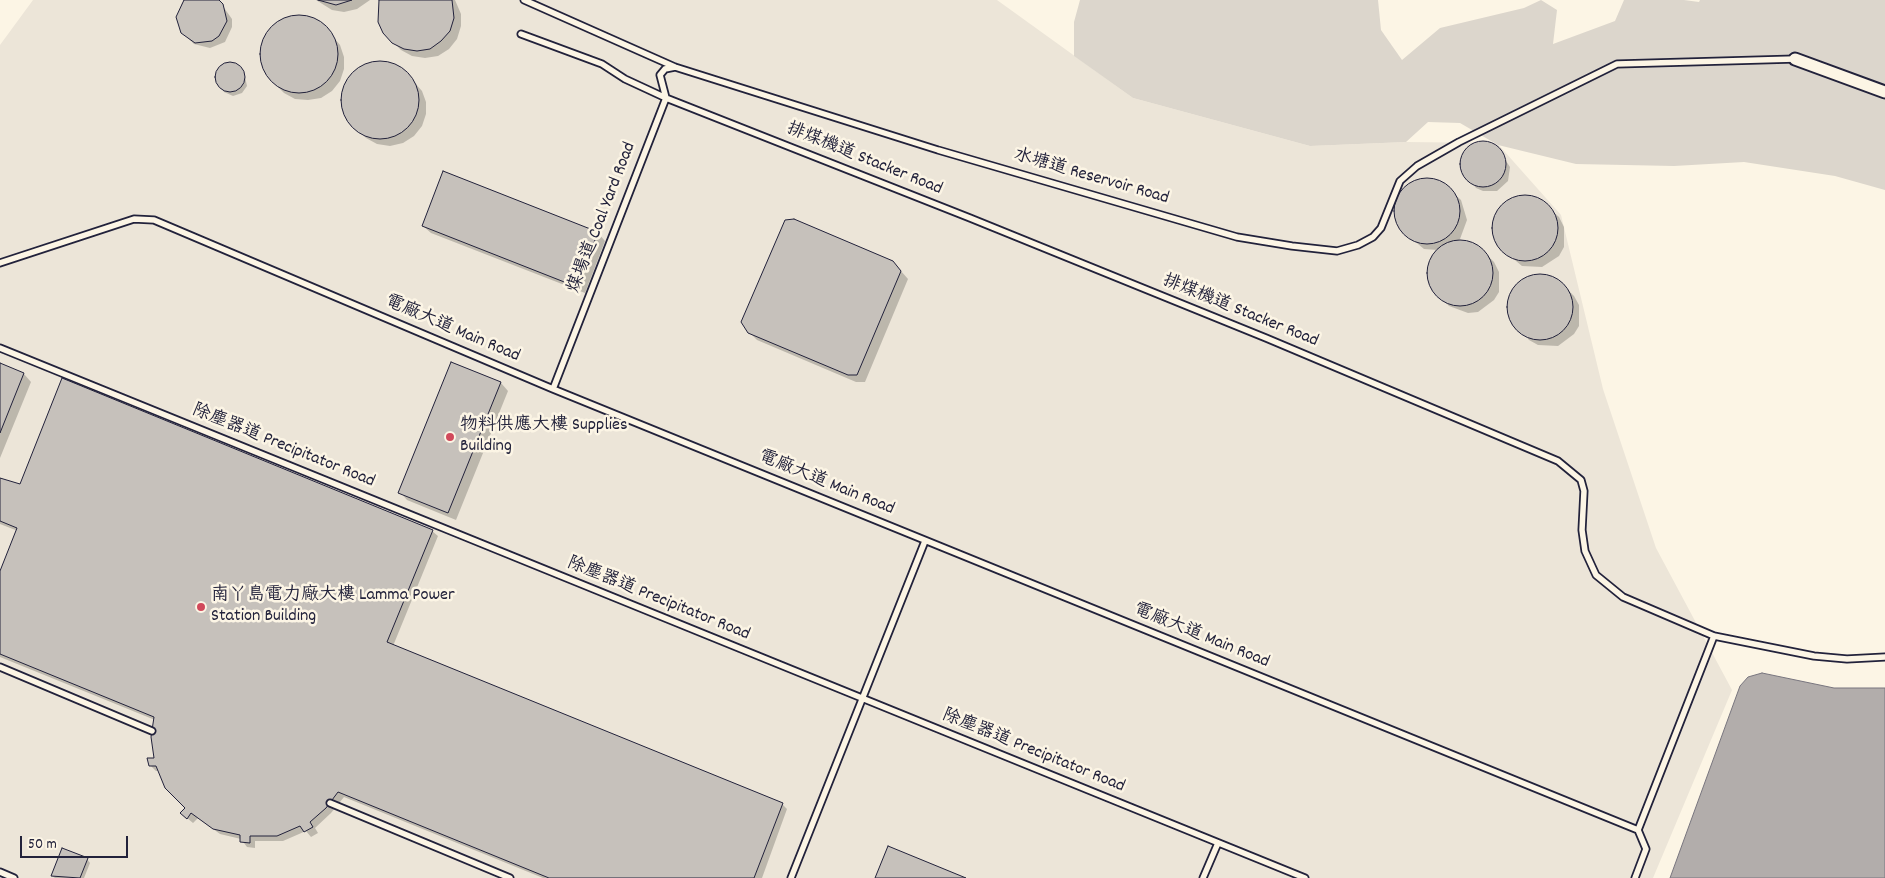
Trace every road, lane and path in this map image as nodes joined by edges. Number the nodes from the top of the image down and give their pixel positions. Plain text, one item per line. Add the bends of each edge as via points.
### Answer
1 (524, 0) edge
2 (521, 34) dead end
3 (1795, 59) joint
4 (675, 67) junction
5 (1885, 92) edge
6 (666, 98) junction
7 (0, 263) edge
8 (0, 348) edge
9 (553, 389) junction
10 (925, 541) junction
11 (1714, 636) junction
12 (1885, 658) edge
13 (0, 667) edge
14 (862, 699) junction
15 (152, 731) dead end
16 (330, 802) dead end
17 (1638, 830) junction
18 (1218, 843) junction
19 (0, 872) edge
20 (14, 878) edge
21 (510, 878) edge
22 (791, 878) edge
23 (1203, 878) edge
24 (1305, 878) edge
25 (1635, 878) edge

1 - 4 lane, 水塘道 Reservoir Road
2 - 6 lane, 排煤機道 Stacker Road via 602,64
3 - 4 lane, 水塘道 Reservoir Road via 1617,64 1417,166 1400,181 1373,237 1337,251 1237,237 938,150
3 - 5 street
4 - 6 lane via 665,69 660,75
6 - 9 lane, 煤場道 Coal Yard Road
6 - 11 lane, 排煤機道 Stacker Road via 1238,327 1558,462 1580,480 1584,491 1582,530 1585,551 1596,575 1623,597
7 - 9 lane, 電廠大道 Main Road via 134,220 154,220
8 - 14 lane, 除塵器道 Precipitator Road
9 - 10 lane, 電廠大道 Main Road
10 - 14 lane
10 - 17 lane, 電廠大道 Main Road
11 - 12 lane, 排煤機道 Stacker Road via 1814,656
11 - 17 lane
13 - 15 lane
14 - 18 lane, 除塵器道 Precipitator Road
14 - 22 lane
16 - 21 lane
17 - 25 lane via 1646,849
18 - 23 lane
18 - 24 lane, 除塵器道 Precipitator Road
19 - 20 lane

